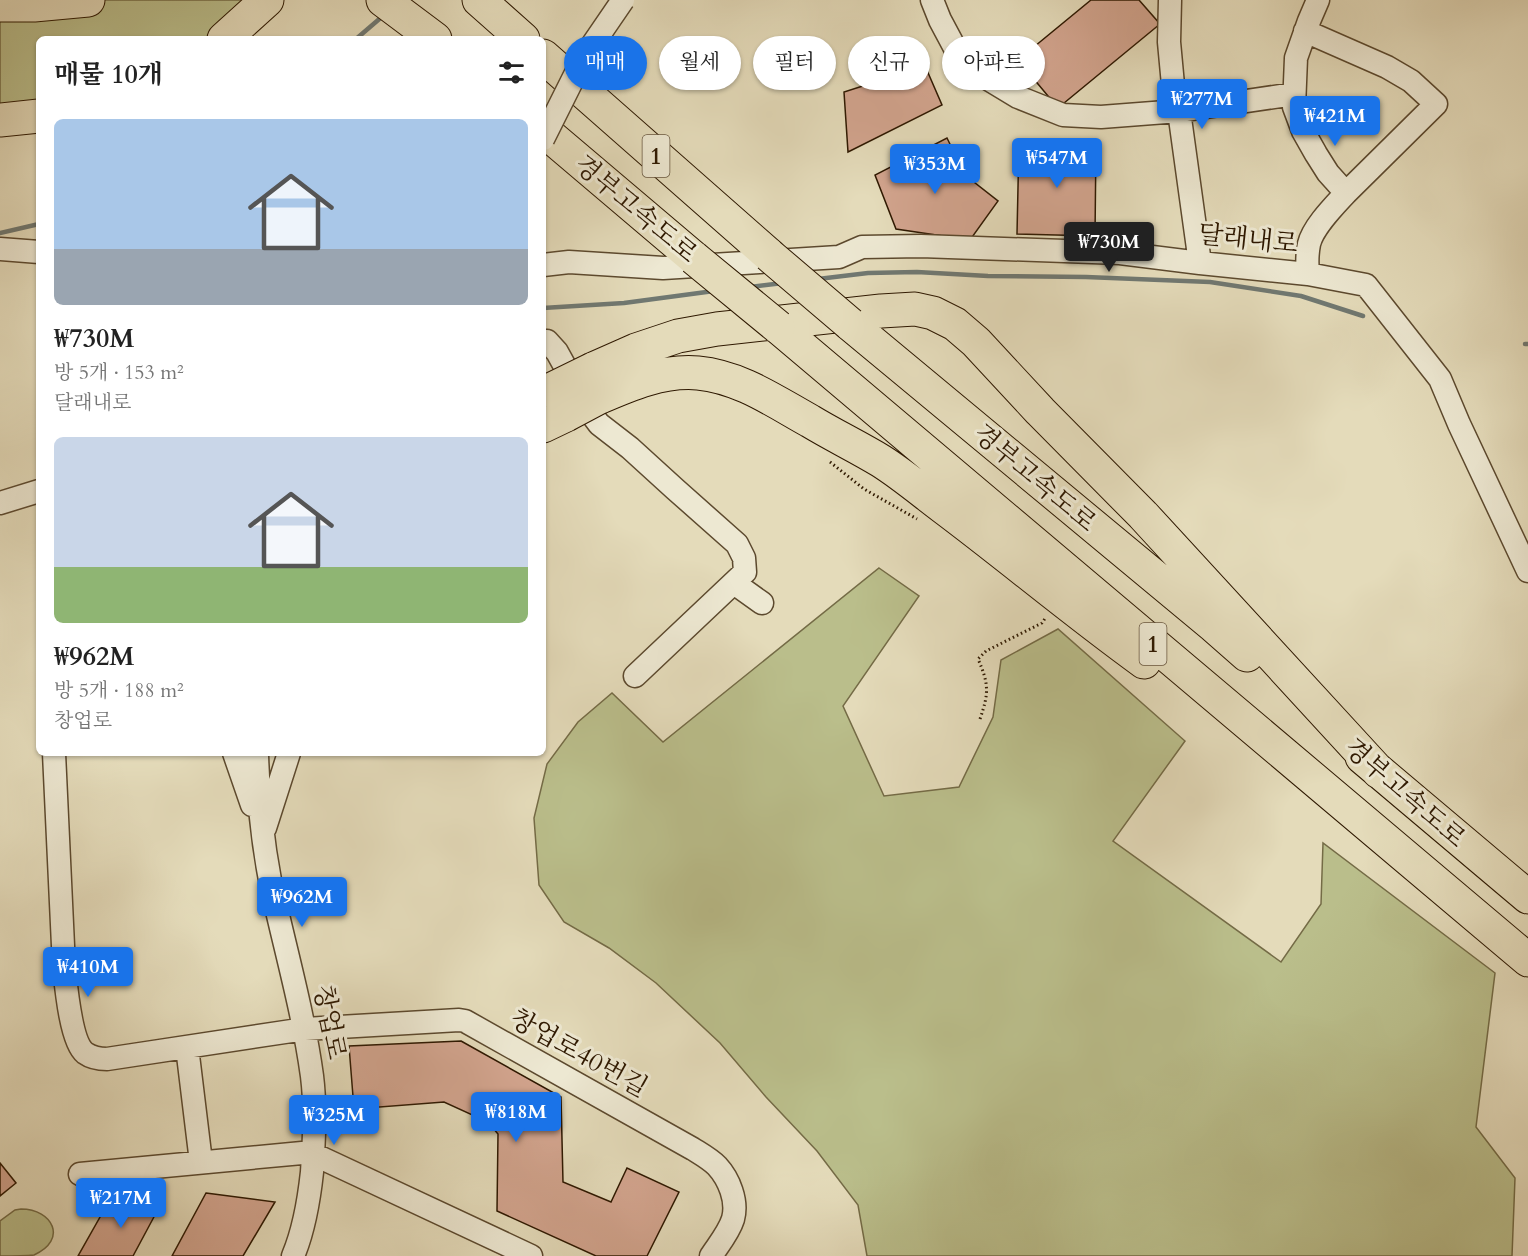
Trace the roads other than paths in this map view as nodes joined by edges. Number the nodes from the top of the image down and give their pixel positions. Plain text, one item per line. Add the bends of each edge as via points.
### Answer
1 (88, 0) edge
2 (267, 0) edge
3 (383, 0) edge
4 (479, 0) edge
5 (623, 0) edge
6 (932, 0) edge
7 (1170, 0) edge
8 (1318, 0) edge
9 (0, 4) edge
10 (1305, 31) junction
11 (227, 36) edge
12 (431, 36) edge
13 (520, 36) edge
14 (546, 59) edge
15 (1294, 94) junction
16 (1179, 111) junction
17 (36, 116) edge
18 (0, 120) edge
19 (546, 133) edge
20 (546, 133) edge
21 (1346, 193) junction
22 (0, 249) edge
23 (36, 252) edge
24 (1200, 263) junction
25 (546, 265) edge
26 (1308, 274) junction
27 (546, 341) edge
28 (596, 384) junction
29 (551, 406) edge
30 (36, 492) edge
31 (0, 503) edge
32 (1528, 571) edge
33 (734, 583) junction
34 (762, 603) dead end
35 (635, 676) dead end
36 (54, 756) edge
37 (235, 756) edge
38 (257, 756) edge
39 (288, 756) edge
40 (1379, 772) junction
41 (1348, 808) junction
42 (263, 835) junction
43 (1528, 897) edge
44 (1528, 960) edge
45 (305, 1029) junction
46 (187, 1047) junction
47 (313, 1154) junction
48 (201, 1162) junction
49 (80, 1174) dead end
50 (293, 1256) edge
51 (531, 1256) edge
52 (711, 1256) edge

1 - 9 highway
2 - 11 highway
3 - 12 highway
4 - 13 highway
5 - 19 street, bridge via 584,57
6 - 16 street via 956,50 980,74 1018,97 1063,115 1101,117
7 - 16 street via 1169,42
8 - 10 street
10 - 15 street via 1296,58
10 - 21 street via 1387,67 1411,81 1436,104
14 - 40 highway, 경부고속도로 / 1, bridge via 768,255 1214,626
15 - 16 street
15 - 21 street via 1294,107 1303,131 1328,173
16 - 24 street
17 - 18 highway
20 - 41 highway, 경부고속도로 / 1, bridge
21 - 26 street via 1310,242
22 - 23 street
24 - 25 street, 달래내로 via 1120,253 909,246 862,247 839,257 663,268 569,262
24 - 26 street, 달래내로
26 - 32 street, 달래내로 via 1366,285 1440,379
27 - 33 street via 557,352 599,424 737,544 745,572
28 - 29 highway, bridge
28 - 40 highway via 636,350 678,336 717,328 881,311 915,309 933,313 955,324 976,342 1143,515
28 - 41 highway via 625,387 671,374 698,373 751,387 882,462 1109,637
30 - 31 street
33 - 34 street
33 - 35 street
36 - 46 street, 창업로40번길 via 64,967 80,1046 95,1058 107,1059
37 - 42 street
38 - 42 street
39 - 42 street
40 - 43 highway, 경부고속도로 / 1
41 - 44 highway, 경부고속도로 / 1
42 - 45 street, 창업로
45 - 46 street, 창업로40번길
45 - 47 street, 창업로 via 313,1096
45 - 52 street, 창업로40번길 via 466,1022 716,1165 729,1186 734,1212
46 - 48 street
47 - 48 street
47 - 50 street, 창업로 via 304,1218
47 - 51 street
48 - 49 street

